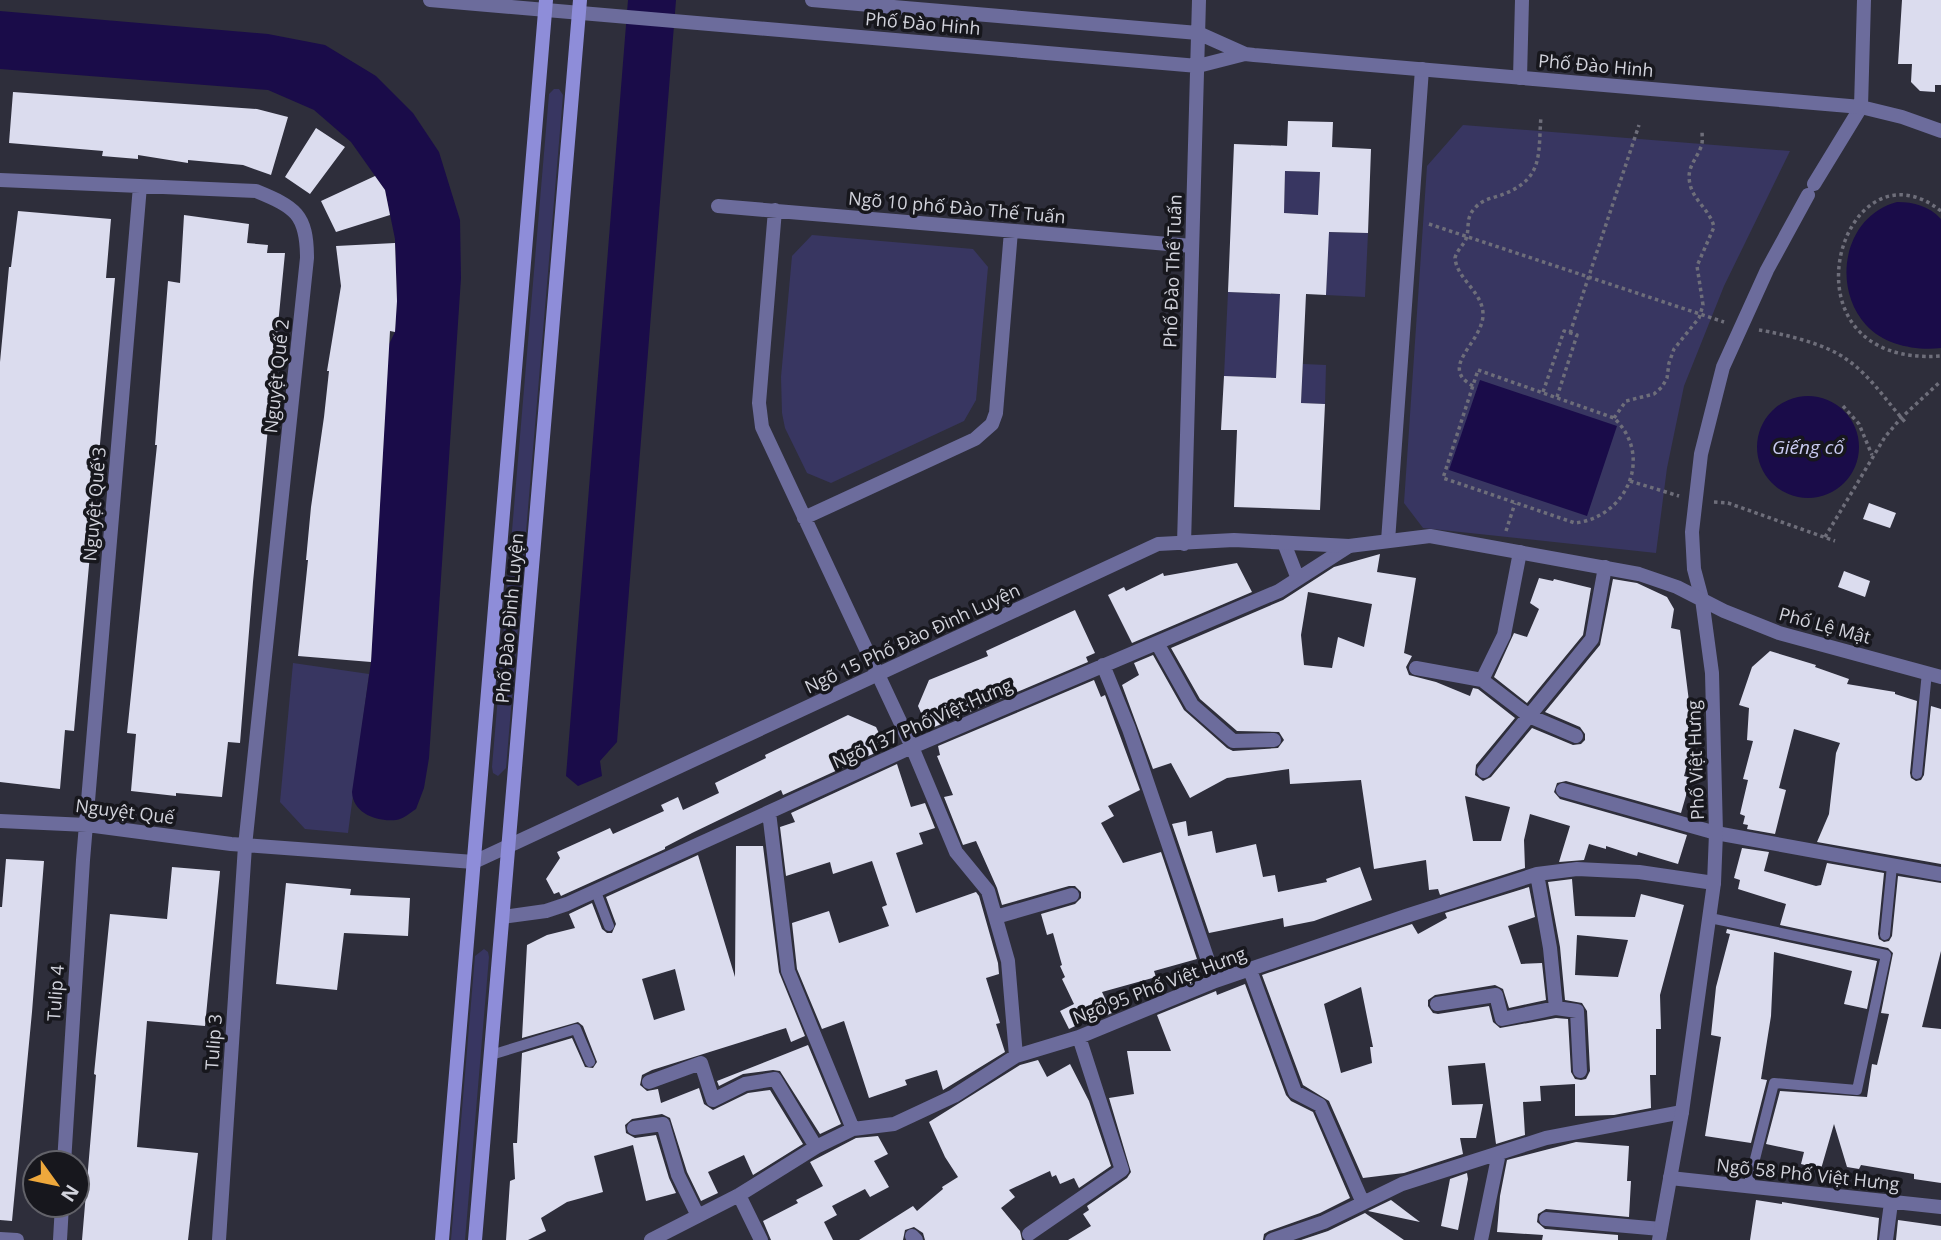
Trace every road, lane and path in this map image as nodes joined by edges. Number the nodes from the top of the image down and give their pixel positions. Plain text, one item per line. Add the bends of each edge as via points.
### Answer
1 (430, 0) edge
2 (812, 0) edge
3 (1199, 0) edge
4 (1522, 0) edge
5 (1864, 0) edge
6 (900, 4) edge
7 (545, 5) edge
8 (579, 6) edge
9 (1198, 33) junction
10 (1245, 54) junction
11 (1198, 66) junction
12 (1422, 69) junction
13 (1520, 78) junction
14 (1861, 107) junction
15 (1541, 116) dead end
16 (1639, 125) dead end
17 (1702, 130) dead end
18 (1941, 131) edge
19 (0, 180) edge
20 (140, 186) junction
21 (718, 206) dead end
22 (775, 211) junction
23 (1941, 211) edge
24 (1427, 224) dead end
25 (1011, 231) junction
26 (1466, 236) junction
27 (1192, 246) junction
28 (1589, 277) junction
29 (1701, 314) junction
30 (1741, 328) junction
31 (1570, 333) junction
32 (1941, 356) edge
33 (1941, 381) edge
34 (1472, 386) junction
35 (1544, 392) junction
36 (1557, 397) junction
37 (1843, 406) dead end
38 (1614, 418) junction
39 (1901, 418) junction
40 (1906, 423) dead end
41 (1872, 455) junction
42 (1630, 481) junction
43 (1696, 502) junction
44 (1515, 503) junction
45 (804, 518) junction
46 (1506, 531) dead end
47 (1825, 537) junction
48 (1388, 541) junction
49 (1835, 541) dead end
50 (1284, 542) junction
51 (1184, 544) junction
52 (1349, 546) junction
53 (1520, 552) junction
54 (1605, 567) junction
55 (1298, 579) junction
56 (1702, 599) junction
57 (1157, 643) junction
58 (1103, 665) junction
59 (1416, 668) dead end
60 (1934, 674) edge
61 (878, 675) junction
62 (1482, 680) junction
63 (1529, 716) junction
64 (1576, 736) dead end
65 (1274, 740) dead end
66 (912, 747) junction
67 (1484, 771) dead end
68 (1917, 774) dead end
69 (1563, 790) dead end
70 (769, 812) junction
71 (0, 821) edge
72 (87, 825) junction
73 (1716, 833) junction
74 (245, 846) junction
75 (509, 847) junction
76 (474, 862) junction
77 (1892, 866) junction
78 (1537, 874) junction
79 (1941, 874) edge
80 (1714, 883) junction
81 (596, 892) junction
82 (1072, 895) dead end
83 (996, 916) junction
84 (503, 917) junction
85 (1710, 918) junction
86 (609, 926) dead end
87 (1885, 934) dead end
88 (1250, 970) junction
89 (1215, 981) junction
90 (1437, 1004) dead end
91 (1556, 1008) junction
92 (1079, 1037) junction
93 (491, 1055) junction
94 (1016, 1056) junction
95 (590, 1062) dead end
96 (1580, 1071) dead end
97 (649, 1082) dead end
98 (1682, 1112) junction
99 (634, 1128) dead end
100 (853, 1129) junction
101 (816, 1147) junction
102 (65, 1149) edge
103 (1499, 1153) junction
104 (1670, 1178) junction
105 (1748, 1187) junction
106 (739, 1195) junction
107 (1363, 1203) junction
108 (1891, 1203) junction
109 (1941, 1207) edge
110 (698, 1216) junction
111 (61, 1219) edge
112 (1546, 1219) dead end
113 (1311, 1233) edge
114 (1029, 1234) dead end
115 (1660, 1235) edge
116 (0, 1239) edge
117 (17, 1240) edge
118 (60, 1240) edge
119 (219, 1240) edge
120 (442, 1240) edge
121 (475, 1240) edge
122 (651, 1240) edge
123 (761, 1240) edge
124 (1272, 1240) edge
125 (1481, 1240) edge
126 (1886, 1240) edge

1 - 7 street, Phố Đào Hinh
2 - 6 street, Phố Đào Hinh
3 - 9 street, Phố Đào Thế Tuấn
4 - 13 street
5 - 14 street
6 - 9 street, Phố Đào Hinh
7 - 8 street, Phố Đào Hinh
7 - 76 main road, Phố Đào Đình Luyện
8 - 11 street, Phố Đào Hinh
8 - 75 main road, Phố Đào Đình Luyện
9 - 10 street, Phố Đào Hinh
9 - 11 street, Phố Đào Thế Tuấn
10 - 11 street, Phố Đào Hinh
10 - 12 street, Phố Đào Hinh
11 - 27 street, Phố Đào Thế Tuấn
12 - 13 street, Phố Đào Hinh
12 - 48 street
13 - 14 street, Phố Đào Hinh
14 - 18 street, Phố Đào Hinh
14 - 30 street, Phố Việt Hưng via 1767,270
15 - 26 path via 1531,177 1478,204 1469,215
16 - 28 path
17 - 29 path via 1689,179 1714,227 1697,266
19 - 20 street, Nguyệt Quế 2
20 - 72 street, Nguyệt Quế 3
20 - 74 street, Nguyệt Quế 2 via 256,191 282,201 302,219 307,236
21 - 22 street, Ngõ 10 phố Đào Thế Tuấn
22 - 25 street, Ngõ 10 phố Đào Thế Tuấn
22 - 45 street via 759,416
23 - 32 path via 1906,196 1877,201 1847,233 1838,280 1849,317 1870,340 1897,352
24 - 26 path
25 - 27 street, Ngõ 10 phố Đào Thế Tuấn
25 - 45 street, Ngõ 10 phố Đào Thế Tuấn via 992,424 975,439
26 - 28 path
26 - 34 path via 1455,264 1480,301 1483,319 1458,365 1461,378
27 - 51 street, Phố Đào Thế Tuấn
28 - 29 path
28 - 31 path
29 - 30 path
29 - 38 path via 1674,349 1662,387 1654,394 1626,401
30 - 39 path via 1776,333 1843,356
30 - 43 street, Phố Việt Hưng via 1723,367 1701,454
31 - 35 path via 1564,331
31 - 36 path via 1577,335
33 - 39 path
34 - 35 path via 1478,370
34 - 44 path via 1443,478
35 - 36 path
36 - 38 path
37 - 41 path via 1859,424
38 - 42 path via 1630,441
39 - 40 path
39 - 41 path
41 - 47 path
42 - 43 path
42 - 44 path via 1614,506 1588,522 1575,523
43 - 47 path via 1728,503
43 - 56 street, Phố Việt Hưng via 1692,546
44 - 46 path
45 - 61 street
47 - 49 path
48 - 52 street, Ngõ 15 Phố Đào Đình Luyện
48 - 53 street via 1430,536
50 - 51 street, Ngõ 15 Phố Đào Đình Luyện
50 - 52 street, Ngõ 15 Phố Đào Đình Luyện
50 - 55 street
51 - 61 street, Ngõ 15 Phố Đào Đình Luyện via 1158,544
52 - 55 street, Ngõ 137 Phố Việt Hưng
53 - 54 street
53 - 62 street via 1504,635
54 - 56 street via 1660,579
54 - 63 street via 1592,639
55 - 57 street, Ngõ 137 Phố Việt Hưng
56 - 60 street, Phố Lệ Mật via 1779,633
56 - 73 street, Phố Việt Hưng via 1712,673
57 - 58 street, Ngõ 137 Phố Việt Hưng
57 - 65 street via 1192,705 1233,741
58 - 66 street, Ngõ 137 Phố Việt Hưng
58 - 89 street
59 - 62 street
60 - 68 lane
61 - 66 street
61 - 75 street, Ngõ 15 Phố Đào Đình Luyện
62 - 63 street
63 - 64 street
63 - 67 street
66 - 70 street, Ngõ 137 Phố Việt Hưng
66 - 83 street via 956,852 988,891
69 - 73 street
70 - 81 street, Ngõ 137 Phố Việt Hưng
70 - 100 street via 788,971
71 - 72 street, Nguyệt Quế
72 - 74 street, Nguyệt Quế
72 - 102 street, Tulip 4
73 - 77 street
73 - 80 street, Phố Việt Hưng
74 - 76 street, Nguyệt Quế
74 - 119 street, Tulip 3
75 - 76 street, Ngõ 15 Phố Đào Đình Luyện
75 - 84 main road, Phố Đào Đình Luyện
76 - 120 main road, Phố Đào Đình Luyện
77 - 79 street
77 - 87 lane
78 - 80 street, Ngõ 95 Phố Việt Hưng via 1577,869 1639,872
78 - 88 street, Ngõ 95 Phố Việt Hưng
78 - 91 street
80 - 85 street, Phố Việt Hưng
81 - 84 street, Ngõ 137 Phố Việt Hưng via 546,911
81 - 86 lane
82 - 83 street
83 - 94 street via 1008,961
84 - 93 main road, Phố Đào Đình Luyện
85 - 98 street, Phố Việt Hưng
85 - 105 lane via 1886,955 1857,1090 1774,1083
88 - 89 street, Ngõ 95 Phố Việt Hưng
88 - 107 street via 1295,1092 1320,1105
89 - 92 street, Ngõ 95 Phố Việt Hưng
90 - 91 street via 1496,995 1502,1019
91 - 96 street via 1577,1011
92 - 94 street, Ngõ 95 Phố Việt Hưng
92 - 114 street via 1122,1170
93 - 95 lane via 576,1029
93 - 121 main road, Phố Đào Đình Luyện
94 - 100 street, Ngõ 95 Phố Việt Hưng via 954,1096 894,1124
97 - 101 street via 701,1063 713,1100 745,1084 775,1079
98 - 103 street via 1546,1138
98 - 104 street, Phố Việt Hưng
99 - 110 street via 663,1124 678,1175
100 - 101 street, Ngõ 95 Phố Việt Hưng
101 - 106 street, Ngõ 95 Phố Việt Hưng
103 - 107 street via 1402,1184
103 - 125 street
104 - 105 street, Ngõ 58 Phố Việt Hưng
104 - 115 street, Phố Việt Hưng
105 - 108 street, Ngõ 58 Phố Việt Hưng
106 - 110 street, Ngõ 95 Phố Việt Hưng
106 - 123 street
107 - 113 street
108 - 109 street, Ngõ 58 Phố Việt Hưng
108 - 126 street
110 - 122 street, Ngõ 95 Phố Việt Hưng
111 - 118 street
112 - 115 street
113 - 124 street
116 - 117 street

